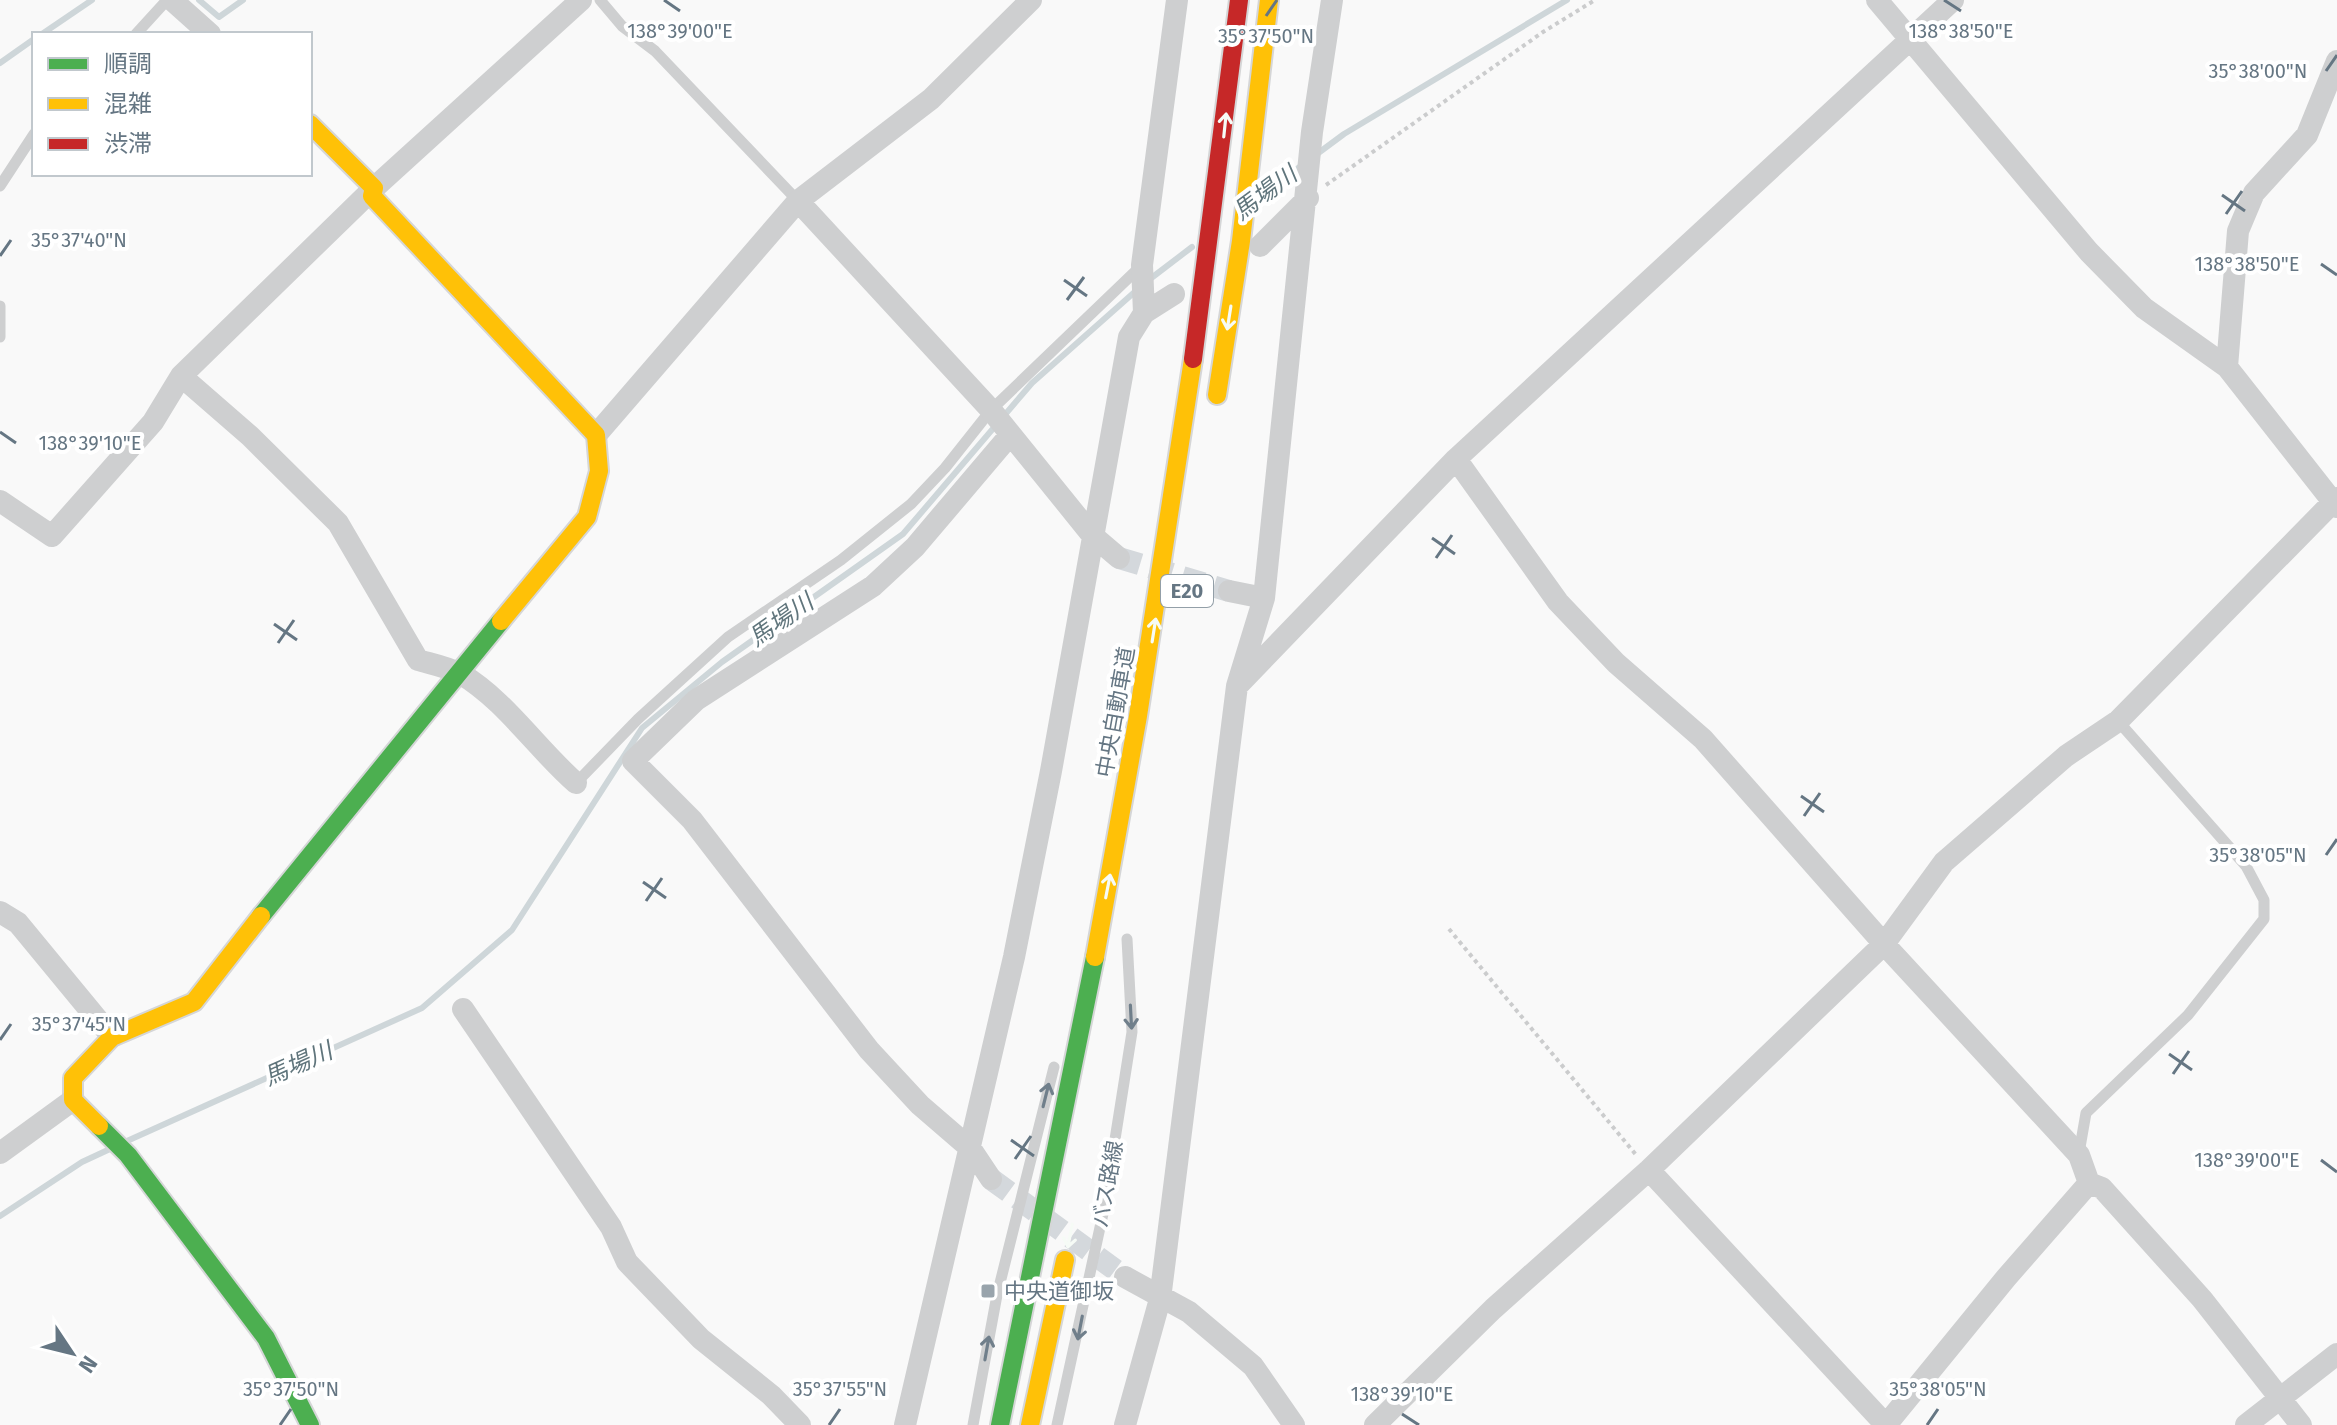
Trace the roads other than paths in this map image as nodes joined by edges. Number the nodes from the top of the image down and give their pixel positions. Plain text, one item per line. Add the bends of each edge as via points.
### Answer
1 (170, 0) edge
2 (581, 0) edge
3 (600, 0) edge
4 (1031, 0) edge
5 (1177, 0) edge
6 (1239, 0) edge
7 (1269, 0) edge
8 (1332, 0) edge
9 (1877, 0) edge
10 (1953, 0) edge
11 (138, 32) edge
12 (208, 32) edge
13 (1911, 40) junction
14 (2337, 61) edge
15 (312, 126) edge
16 (32, 137) edge
17 (0, 186) edge
18 (374, 188) junction
19 (1308, 198) junction
20 (798, 201) junction
21 (1251, 244) junction
22 (1142, 269) junction
23 (1174, 294) dead end
24 (0, 306) edge
25 (1143, 306) junction
26 (0, 337) edge
27 (2227, 367) junction
28 (181, 376) junction
29 (1215, 412) dead end
30 (1000, 422) junction
31 (596, 435) junction
32 (1456, 459) junction
33 (0, 501) edge
34 (2336, 502) edge
35 (1092, 535) junction
36 (1119, 558) tunnel mouth
37 (1229, 591) tunnel mouth
38 (1264, 598) junction
39 (458, 672) junction
40 (1237, 686) junction
41 (688, 690) junction
42 (2118, 721) junction
43 (576, 783) joint
44 (0, 912) edge
45 (1128, 932) joint
46 (1884, 944) junction
47 (1094, 963) junction
48 (463, 1009) dead end
49 (1112, 1013) dead end
50 (1066, 1030) dead end
51 (112, 1037) junction
52 (1056, 1058) dead end
53 (73, 1100) junction
54 (971, 1149) junction
55 (0, 1153) edge
56 (2079, 1155) junction
57 (1649, 1170) junction
58 (991, 1179) tunnel mouth
59 (2089, 1183) junction
60 (1070, 1238) dead end
61 (1125, 1277) tunnel mouth
62 (1160, 1299) junction
63 (2337, 1354) edge
64 (2279, 1398) junction
65 (1885, 1424) edge
66 (310, 1425) edge
67 (800, 1425) edge
68 (905, 1425) edge
69 (973, 1425) edge
70 (1000, 1425) edge
71 (1030, 1425) edge
72 (1057, 1425) edge
73 (1125, 1425) edge
74 (1294, 1425) edge
75 (1375, 1425) edge
76 (2246, 1425) edge
77 (2301, 1425) edge

1 - 11 lane
1 - 12 street
2 - 18 street
3 - 20 lane
4 - 20 street via 931,99
5 - 22 street
47 -> 6 main road, 中央自動車道 / E20 via 1163,571
7 - 21 main road via 1248,181
8 - 19 street
9 - 13 street
10 - 13 street
13 - 27 street via 2089,252 2144,308
13 - 32 street
14 - 27 street via 2307,135 2254,193 2238,231
15 - 18 main road
16 - 17 lane
18 - 28 street
18 - 31 main road via 372,196
19 - 21 street
19 - 38 street
20 - 30 street
20 - 31 street
21 -> 29 main road
22 - 25 street
22 - 30 lane
23 - 25 street
24 - 26 lane
25 - 35 street via 1129,337
27 - 34 street
28 - 33 street via 153,422 52,536
28 - 39 street via 338,523 418,660
30 - 35 street
30 - 41 lane via 900,514 728,637
30 - 41 street via 915,547 873,586
31 - 39 main road via 599,471 587,517
32 - 40 street
32 - 46 street via 1558,602 1616,663 1703,739
34 - 42 street
35 - 36 street
35 - 54 street via 1048,787
37 - 38 street
38 - 40 street
39 - 43 street via 486,691
39 - 51 main road via 194,1002
40 - 62 street
41 - 43 lane
41 - 54 street via 633,761 692,820 869,1050
42 - 46 street via 2066,756 1944,862
42 - 56 lane via 2246,866 2264,900 2264,919 2188,1015 2086,1113
44 - 51 street via 18,923
45 - 49 main road
45 -> 72 lane, バス路線 via 1132,1032 1104,1209
46 - 56 street
46 - 57 street
47 - 50 lane
47 - 70 main road, 中央自動車道 / E20
48 - 67 street via 611,1227 627,1262 701,1339
51 - 53 main road via 73,1078
69 -> 52 lane via 997,1295
53 - 55 street
53 - 66 main road via 128,1155 266,1338
54 - 58 street
54 - 68 street
56 - 59 street
57 - 65 street
57 - 75 street via 1493,1309
59 - 64 street via 2102,1188 2202,1299
59 - 65 street
60 -> 71 main road
61 - 62 street
62 - 73 street
62 - 74 street via 1189,1312 1253,1366
63 - 64 street
64 - 76 street
64 - 77 street

